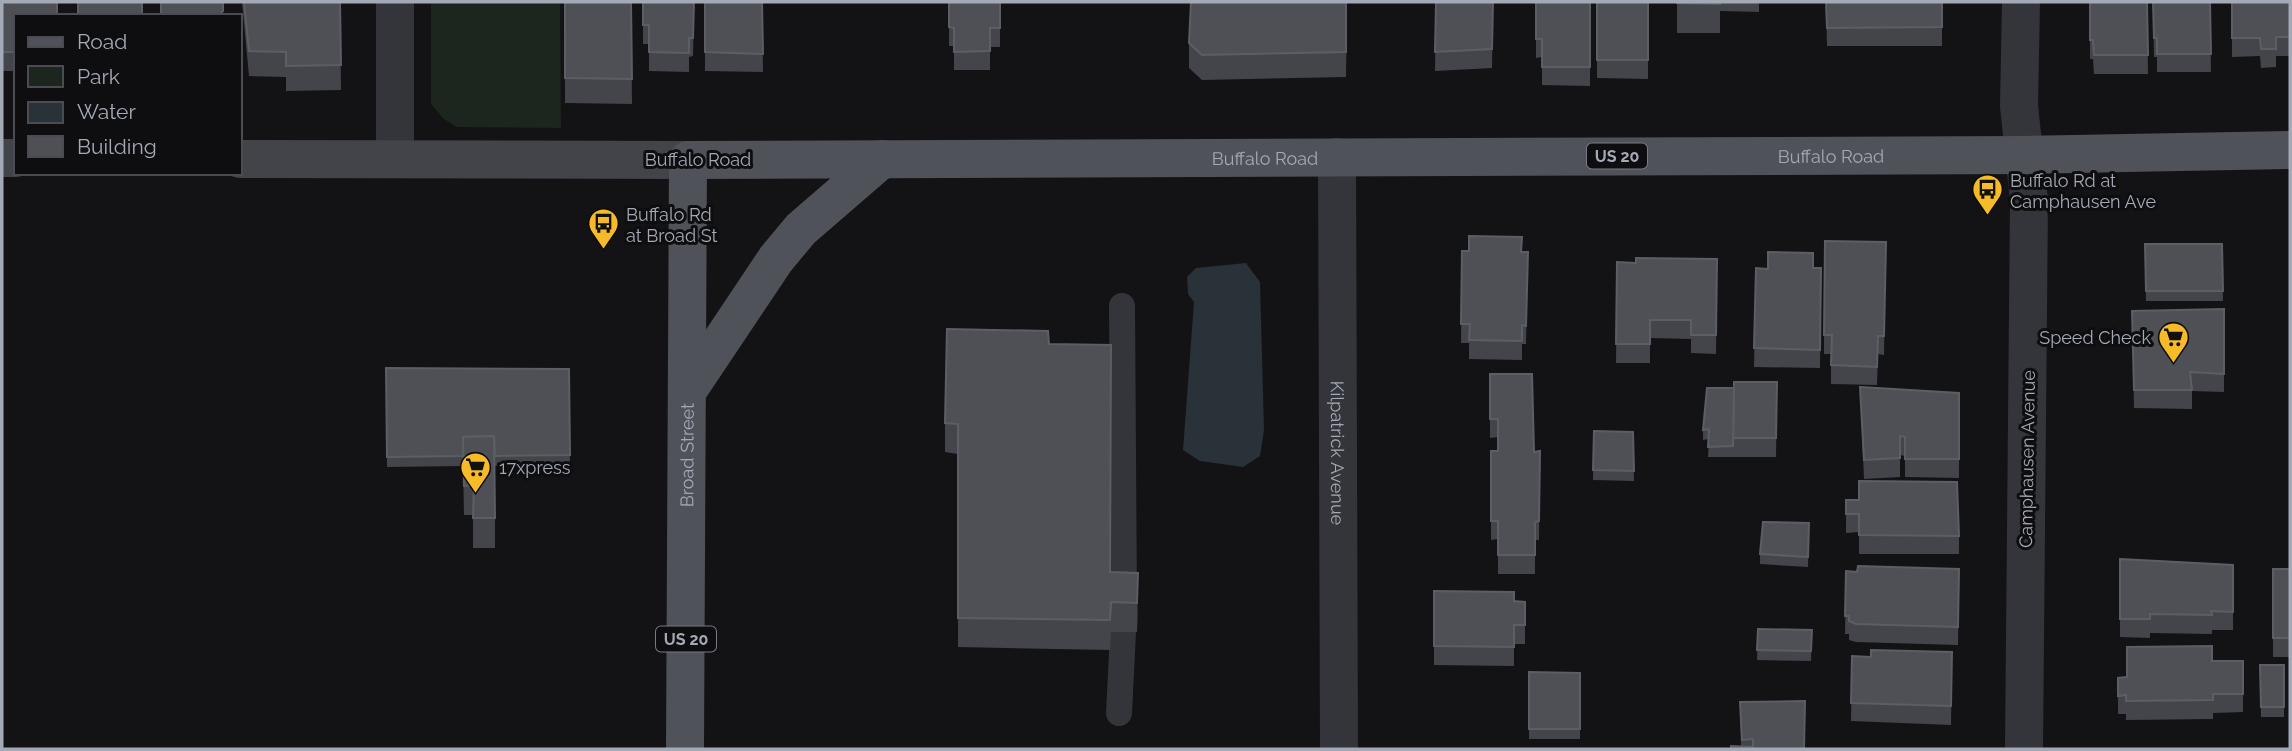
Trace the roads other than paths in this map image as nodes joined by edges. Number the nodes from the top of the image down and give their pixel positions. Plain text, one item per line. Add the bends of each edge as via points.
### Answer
1 (395, 2) edge
2 (2021, 2) edge
3 (2290, 150) edge
4 (2025, 155) junction
5 (1337, 157) junction
6 (242, 159) edge
7 (395, 159) junction
8 (688, 159) junction
9 (882, 159) junction
10 (1122, 306) dead end
11 (687, 392) junction
12 (1124, 602) edge
13 (1123, 632) edge
14 (1119, 713) dead end
15 (685, 749) edge
16 (1339, 749) edge
17 (2024, 749) edge

1 - 7 street
2 - 4 street, Camphausen Avenue via 2020,106
3 - 4 main road, Buffalo Road / US 20
4 - 5 main road, Buffalo Road / US 20
4 - 17 street, Camphausen Avenue via 2029,200
5 - 9 main road, Buffalo Road / US 20
5 - 16 street, Kilpatrick Avenue
6 - 7 main road, Buffalo Road
7 - 8 main road, Buffalo Road
8 - 9 main road, Buffalo Road / US 20
8 - 11 main road, Broad Street / US 20
9 - 11 main road via 801,229 776,258
10 - 12 lane
11 - 15 main road, Broad Street / US 20
13 - 14 lane

